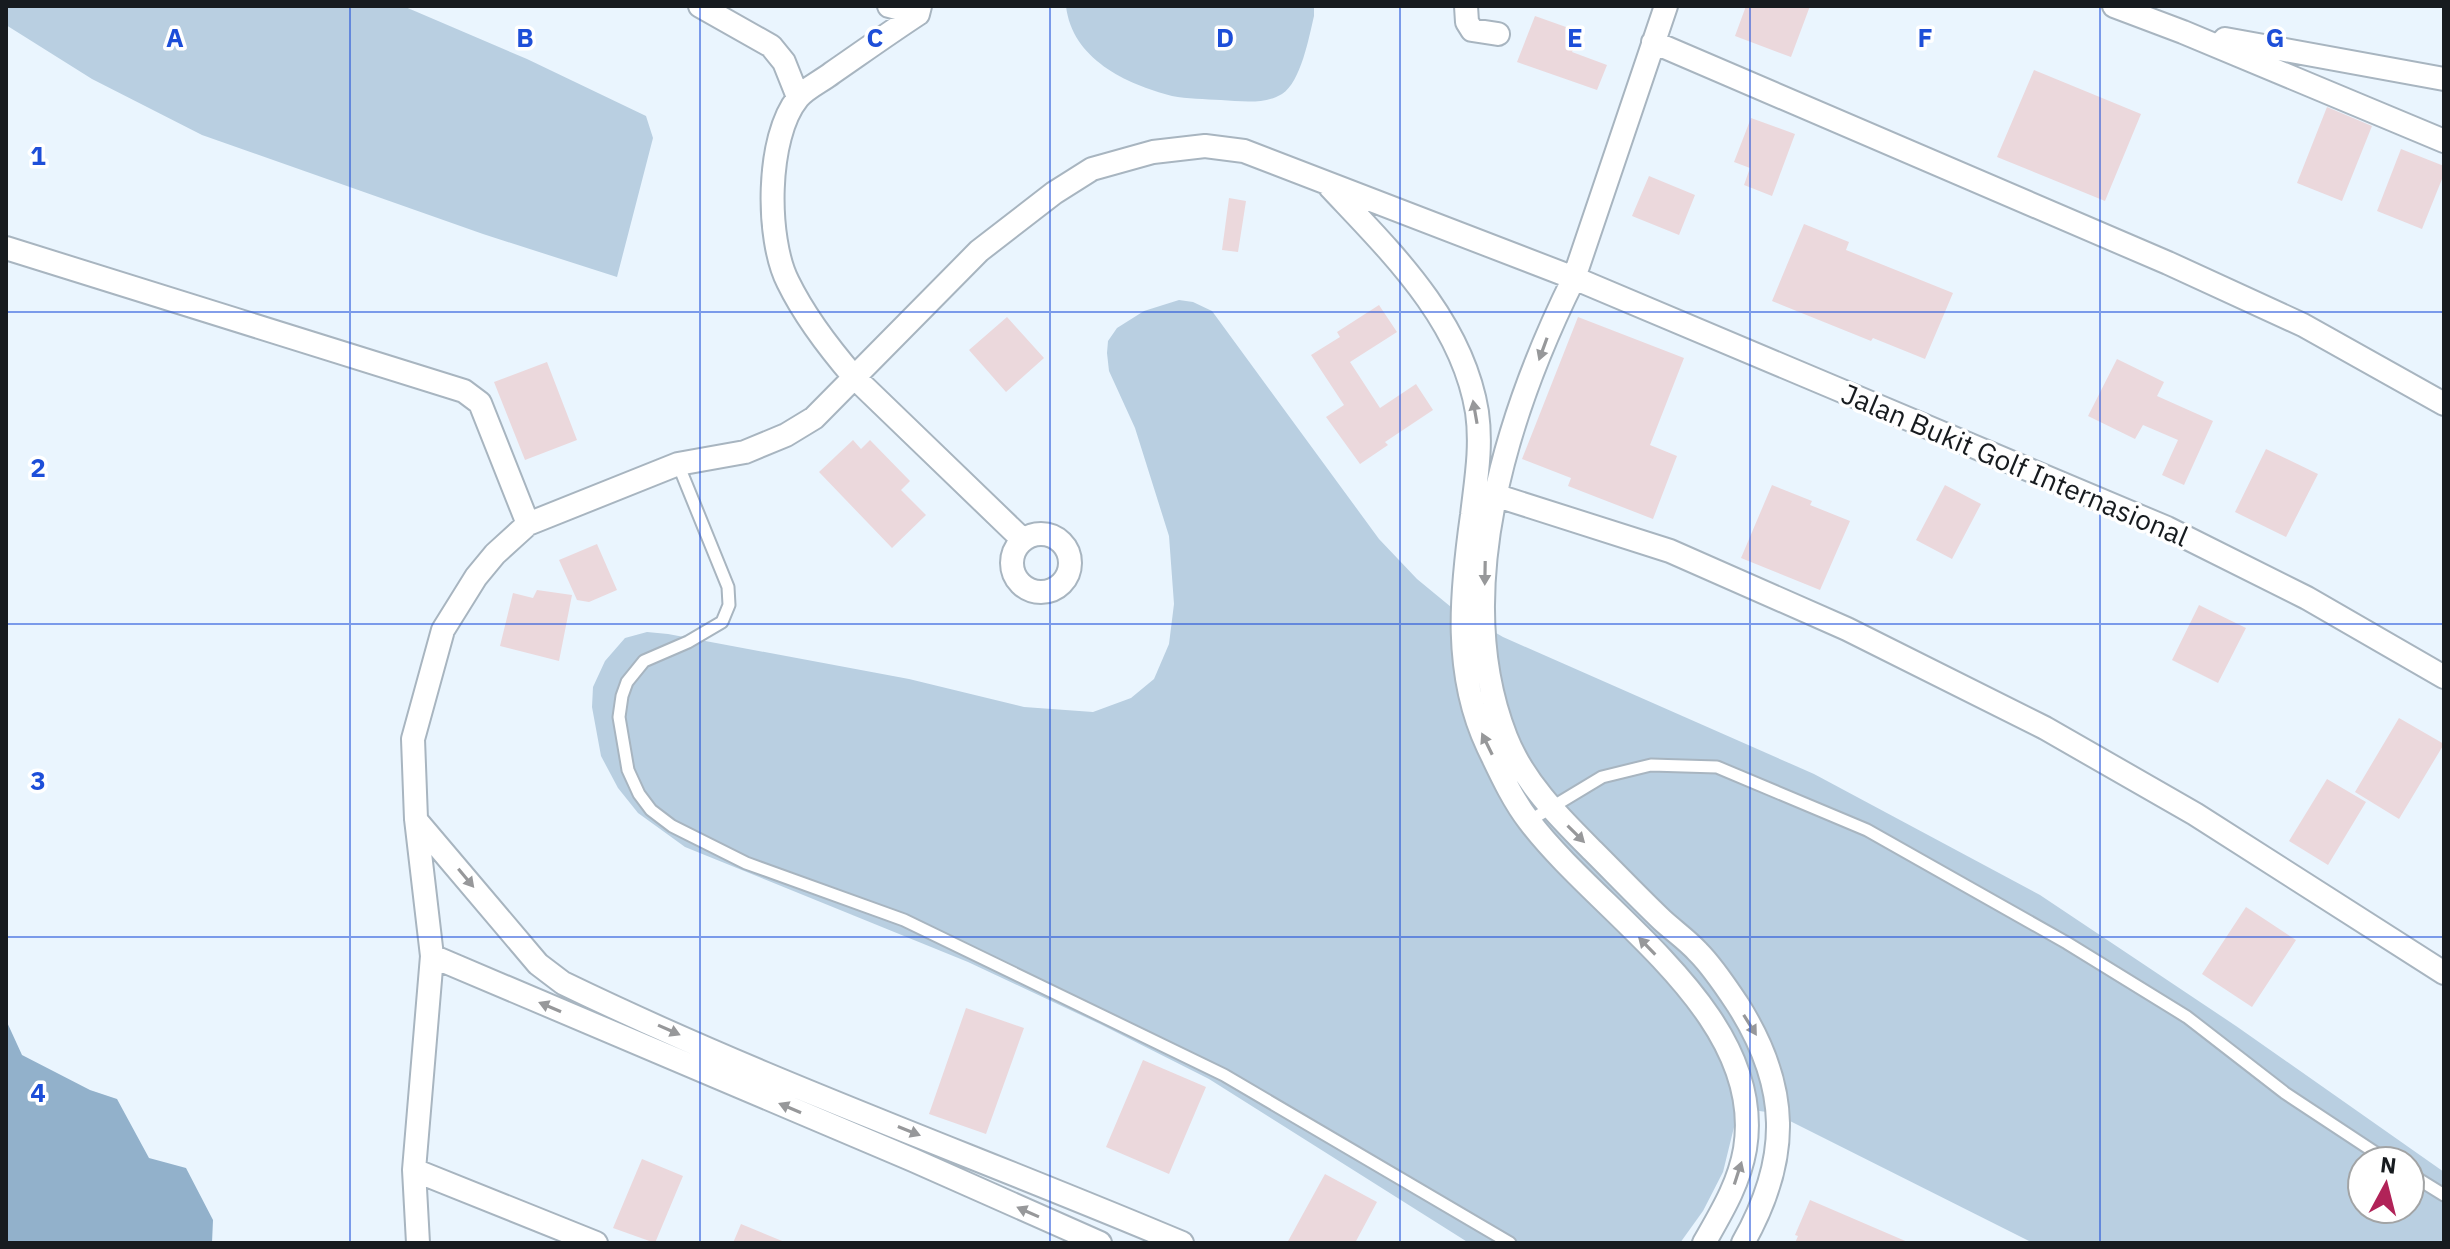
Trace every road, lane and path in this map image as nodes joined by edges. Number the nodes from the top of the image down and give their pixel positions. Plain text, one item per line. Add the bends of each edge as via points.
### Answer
1 (700, 6) edge
2 (889, 6) edge
3 (1466, 6) edge
4 (1666, 6) edge
5 (2114, 6) edge
6 (919, 10) edge
7 (2183, 32) junction
8 (1498, 34) dead end
9 (1653, 42) junction
10 (2444, 79) edge
11 (798, 97) junction
12 (2444, 141) edge
13 (1327, 183) junction
14 (6, 248) edge
15 (1574, 278) junction
16 (854, 377) junction
17 (2444, 404) edge
18 (678, 464) junction
19 (1486, 492) junction
20 (528, 524) junction
21 (1023, 540) dead end
22 (2444, 677) edge
23 (1549, 807) junction
24 (416, 819) junction
25 (1529, 821) junction
26 (432, 956) junction
27 (2444, 973) edge
28 (2364, 1145) edge
29 (414, 1170) junction
30 (2426, 1184) edge
31 (2444, 1195) edge
32 (418, 1243) edge
33 (596, 1243) edge
34 (1100, 1243) edge
35 (1182, 1243) edge
36 (1510, 1243) edge
37 (1704, 1243) edge
38 (1743, 1243) edge

1 - 11 street via 771,46 784,62
2 - 6 street
3 - 8 street via 1472,30
4 - 9 street
5 - 7 street
6 - 11 street
7 - 10 street
7 - 12 street
9 - 15 street
9 - 17 street via 2290,318
11 - 16 street via 773,171 773,227 786,279
13 - 15 street, Jalan Bukit Golf Internasional
13 - 16 street, Jalan Bukit Golf Internasional via 1244,151 1205,146 1153,152 1092,169 979,251
19 -> 13 street via 1477,411 1455,342 1390,250
14 - 20 street via 464,391 480,403
15 -> 19 street
15 - 22 street, Jalan Bukit Golf Internasional via 2167,528 2307,598
16 - 18 street, Jalan Bukit Golf Internasional via 814,418 786,435 745,452
16 - 21 street
18 - 20 street, Jalan Bukit Golf Internasional
18 - 36 lane via 728,587 729,605 722,622 644,661 627,682 619,717 621,738 628,770 651,810 746,863 904,920 1224,1075
19 -> 23 street via 1485,660 1507,740
25 -> 19 street via 1474,716 1463,653 1465,569
19 - 27 street via 1670,551 1847,629 2045,728 2195,814
20 - 24 street via 476,577 443,630 413,739
23 - 25 lane
23 - 28 lane via 1602,777 1651,765 1717,767 1854,824 2067,943 2187,1017 2285,1093
23 -> 38 street via 1700,953 1757,1035 1774,1078 1780,1124 1775,1168
24 - 26 street
24 -> 35 street via 538,964 563,983 817,1095
37 -> 25 street via 1739,1176 1746,1146 1739,1075 1694,994
26 - 29 street
34 -> 26 street
29 - 32 street
29 - 33 street
30 - 31 lane

